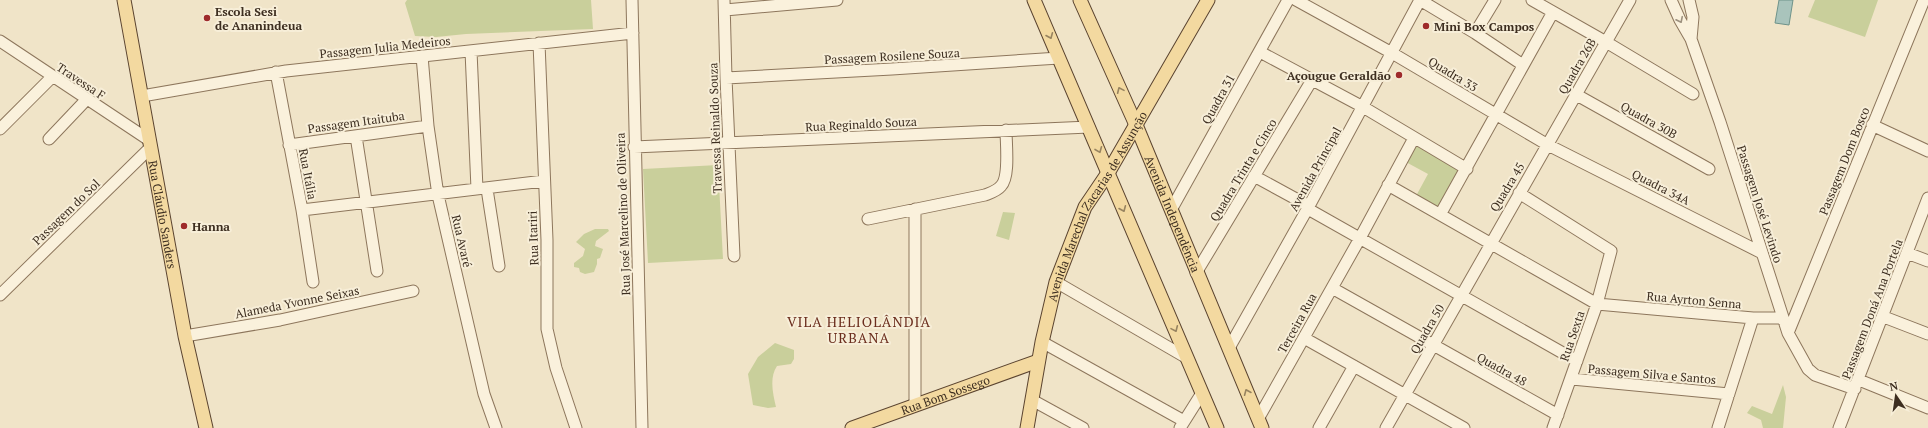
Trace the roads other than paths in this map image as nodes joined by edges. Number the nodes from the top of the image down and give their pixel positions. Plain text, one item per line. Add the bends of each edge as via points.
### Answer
1 (124, 0) edge
2 (632, 0) edge
3 (836, 0) edge
4 (1034, 0) edge
5 (1080, 0) edge
6 (1208, 0) edge
7 (1288, 0) edge
8 (1296, 0) edge
9 (1420, 0) edge
10 (1496, 0) edge
11 (1532, 0) edge
12 (1630, 0) edge
13 (1670, 0) edge
14 (1690, 0) edge
15 (1924, 0) edge
16 (725, 5) edge
17 (1553, 12) junction
18 (633, 33) junction
19 (1475, 33) junction
20 (1691, 39) junction
21 (0, 41) edge
22 (1606, 42) junction
23 (539, 43) junction
24 (471, 51) junction
25 (1260, 52) junction
26 (1392, 53) junction
27 (422, 56) junction
28 (1059, 58) junction
29 (1523, 65) junction
30 (276, 72) junction
31 (52, 77) junction
32 (726, 78) junction
33 (1312, 80) junction
34 (1575, 94) junction
35 (1693, 94) dead end
36 (142, 96) junction
37 (86, 100) junction
38 (1363, 107) junction
39 (1497, 115) junction
40 (1872, 125) junction
41 (428, 126) junction
42 (1136, 126) junction
43 (1089, 127) junction
44 (0, 129) edge
45 (1006, 130) junction
46 (356, 136) junction
47 (1414, 138) junction
48 (50, 139) dead end
49 (728, 143) junction
50 (150, 144) junction
51 (289, 145) junction
52 (1548, 145) junction
53 (634, 147) junction
54 (1928, 151) edge
55 (1467, 169) junction
56 (1709, 169) dead end
57 (1108, 173) junction
58 (1254, 176) junction
59 (544, 181) junction
60 (1388, 185) junction
61 (482, 189) junction
62 (1518, 193) junction
63 (438, 195) junction
64 (1928, 198) edge
65 (367, 202) junction
66 (1308, 207) junction
67 (915, 209) junction
68 (302, 210) junction
69 (1171, 210) junction
70 (1440, 213) junction
71 (868, 219) dead end
72 (1359, 240) junction
73 (1490, 243) junction
74 (1762, 253) junction
75 (1908, 253) junction
76 (734, 256) dead end
77 (1928, 261) edge
78 (499, 266) dead end
79 (377, 271) dead end
80 (1196, 273) junction
81 (313, 282) dead end
82 (1056, 282) junction
83 (1332, 288) junction
84 (413, 291) dead end
85 (0, 295) edge
86 (1462, 295) junction
87 (1597, 304) junction
88 (1884, 316) junction
89 (1753, 318) junction
90 (1787, 328) junction
91 (1928, 334) edge
92 (185, 336) junction
93 (1304, 338) junction
94 (1042, 342) junction
95 (1433, 345) junction
96 (1229, 348) junction
97 (1187, 358) junction
98 (1577, 361) junction
99 (1038, 362) junction
100 (1354, 366) junction
101 (1572, 379) junction
102 (1857, 384) junction
103 (1202, 393) junction
104 (1729, 394) junction
105 (1405, 395) junction
106 (1032, 400) junction
107 (915, 404) junction
108 (1928, 408) edge
109 (1558, 416) junction
110 (1260, 423) edge
111 (1182, 425) edge
112 (206, 428) edge
113 (496, 428) edge
114 (576, 428) edge
115 (642, 428) edge
116 (852, 428) edge
117 (1027, 428) edge
118 (1083, 428) edge
119 (1216, 428) edge
120 (1319, 428) edge
121 (1386, 428) edge
122 (1464, 428) edge
123 (1553, 428) edge
124 (1718, 428) edge
125 (1839, 428) edge

1 - 36 main road, Rua Cláudio Sanders
2 - 18 street, Rua José Marcelino de Oliveira
3 - 16 street
4 -> 28 main road
42 -> 5 main road, Avenida Independência
6 - 42 main road, Avenida Marechal Zacarias de Assunção
7 - 25 street, Quadra 31
8 - 26 street, Quadra 33
9 - 19 street
9 - 26 street, Avenida Principal
10 - 19 street
11 - 17 street
12 - 22 street, Quadra 26B
13 -> 20 street, Passagem José Levindo
14 - 20 street via 1693,17
15 - 40 street, Passagem Dom Bosco
16 - 32 street, Travessa Reinaldo Souza
17 - 22 street
17 - 29 street
18 - 23 street, Passagem Julia Medeiros
18 - 53 street, Rua José Marcelino de Oliveira
19 - 29 street
20 - 74 street, Passagem José Levindo
21 - 31 street, Travessa F
22 - 34 street, Quadra 26B
22 - 35 street
23 - 24 street, Passagem Julia Medeiros
23 - 59 street, Rua Itariri
24 - 27 street, Passagem Julia Medeiros
24 - 61 street
25 - 33 street
25 - 69 street, Quadra 31
26 - 38 street, Avenida Principal
26 - 39 street, Quadra 33
27 - 30 street, Passagem Julia Medeiros
27 - 41 street, Rua Avaré
28 - 32 street, Passagem Rosilene Souza
28 - 43 main road
29 - 39 street
30 - 36 street, Passagem Julia Medeiros
30 - 51 street, Rua Itália
31 - 37 street, Travessa F
31 - 44 street
32 - 49 street, Travessa Reinaldo Souza
33 - 38 street
33 - 58 street, Quadra Trinta e Cinco
34 - 52 street, Quadra 26B
34 - 56 street, Quadra 30B
36 - 50 main road, Rua Cláudio Sanders
37 - 48 street
37 - 50 street, Travessa F
38 - 47 street
38 - 66 street, Avenida Principal
39 - 52 street, Quadra 33
39 - 55 street
40 - 54 street
40 - 90 street, Passagem Dom Bosco
41 - 46 street, Passagem Itaituba
41 - 63 street, Rua Avaré
42 - 57 main road, Avenida Marechal Zacarias de Assunção
42 - 69 main road, Avenida Independência
43 - 45 street, Rua Reginaldo Souza
43 -> 57 main road
45 - 49 street, Rua Reginaldo Souza
45 - 67 street via 1006,176 1001,187 985,195
46 - 51 street, Passagem Itaituba
46 - 65 street
47 - 55 street
47 - 60 street, Terceira Rua
49 - 53 street, Rua Reginaldo Souza
49 - 76 street, Travessa Reinaldo Souza
50 - 85 street, Passagem do Sol
50 - 92 main road, Rua Cláudio Sanders
51 - 68 street, Rua Itália
52 - 62 street, Quadra 45
52 - 74 street, Quadra 34A
53 - 115 street, Rua José Marcelino de Oliveira
55 - 70 street
57 - 82 main road, Avenida Marechal Zacarias de Assunção via 1085,207
57 -> 97 main road
58 - 66 street
58 - 80 street, Quadra Trinta e Cinco
59 - 61 street
59 - 114 street, Rua Itariri via 548,329 556,368
60 - 70 street
60 - 72 street, Terceira Rua
61 - 63 street
61 - 78 street
62 - 73 street, Quadra 45
62 - 87 street, Rua Sexta via 1611,251
63 - 65 street
63 - 113 street, Rua Avaré via 484,394
64 - 75 street, Passagem Doná Ana Portela
65 - 68 street
65 - 79 street
66 - 72 street
66 - 96 street, Avenida Principal
67 - 71 street
67 - 107 street
68 - 81 street, Rua Itália
69 - 80 main road, Avenida Independência
70 - 73 street
72 - 83 street, Terceira Rua
72 - 86 street
73 - 86 street, Quadra 50
73 - 87 street
74 - 90 street, Passagem José Levindo
75 - 77 street
75 - 88 street, Passagem Doná Ana Portela
80 - 96 main road, Avenida Independência
82 - 94 main road, Avenida Marechal Zacarias de Assunção
82 - 97 street
83 - 93 street, Terceira Rua
83 - 95 street, Quadra 48
84 - 92 street, Alameda Yvonne Seixas via 280,320
86 - 95 street, Quadra 50
86 - 98 street
87 - 89 street, Rua Ayrton Senna
87 - 98 street, Rua Sexta
88 - 91 street
88 - 102 street, Passagem Doná Ana Portela
89 - 90 street, Rua Ayrton Senna via 1782,318
89 - 104 street
90 - 102 street, Passagem José Levindo via 1808,369 1815,374
92 - 112 main road, Rua Cláudio Sanders
93 - 100 street
93 - 110 street, Terceira Rua
94 - 99 main road, Avenida Marechal Zacarias de Assunção
94 - 111 street
95 - 105 street, Quadra 50
95 - 109 street, Quadra 48
110 -> 96 main road, Avenida Independência
97 - 103 main road
98 - 101 street, Rua Sexta
99 - 106 main road, Avenida Marechal Zacarias de Assunção
99 - 107 main road, Rua Bom Sossego
100 - 105 street
100 - 120 street
101 - 104 street, Passagem Silva e Santos
101 - 109 street, Rua Sexta
102 - 108 street, Passagem José Levindo
102 - 125 street, Passagem Doná Ana Portela
103 - 111 street
103 - 119 main road
104 - 124 street
105 - 121 street, Quadra 50
105 - 122 street
106 - 117 main road, Avenida Marechal Zacarias de Assunção
106 - 118 street
107 - 116 main road, Rua Bom Sossego
109 - 123 street, Rua Sexta

